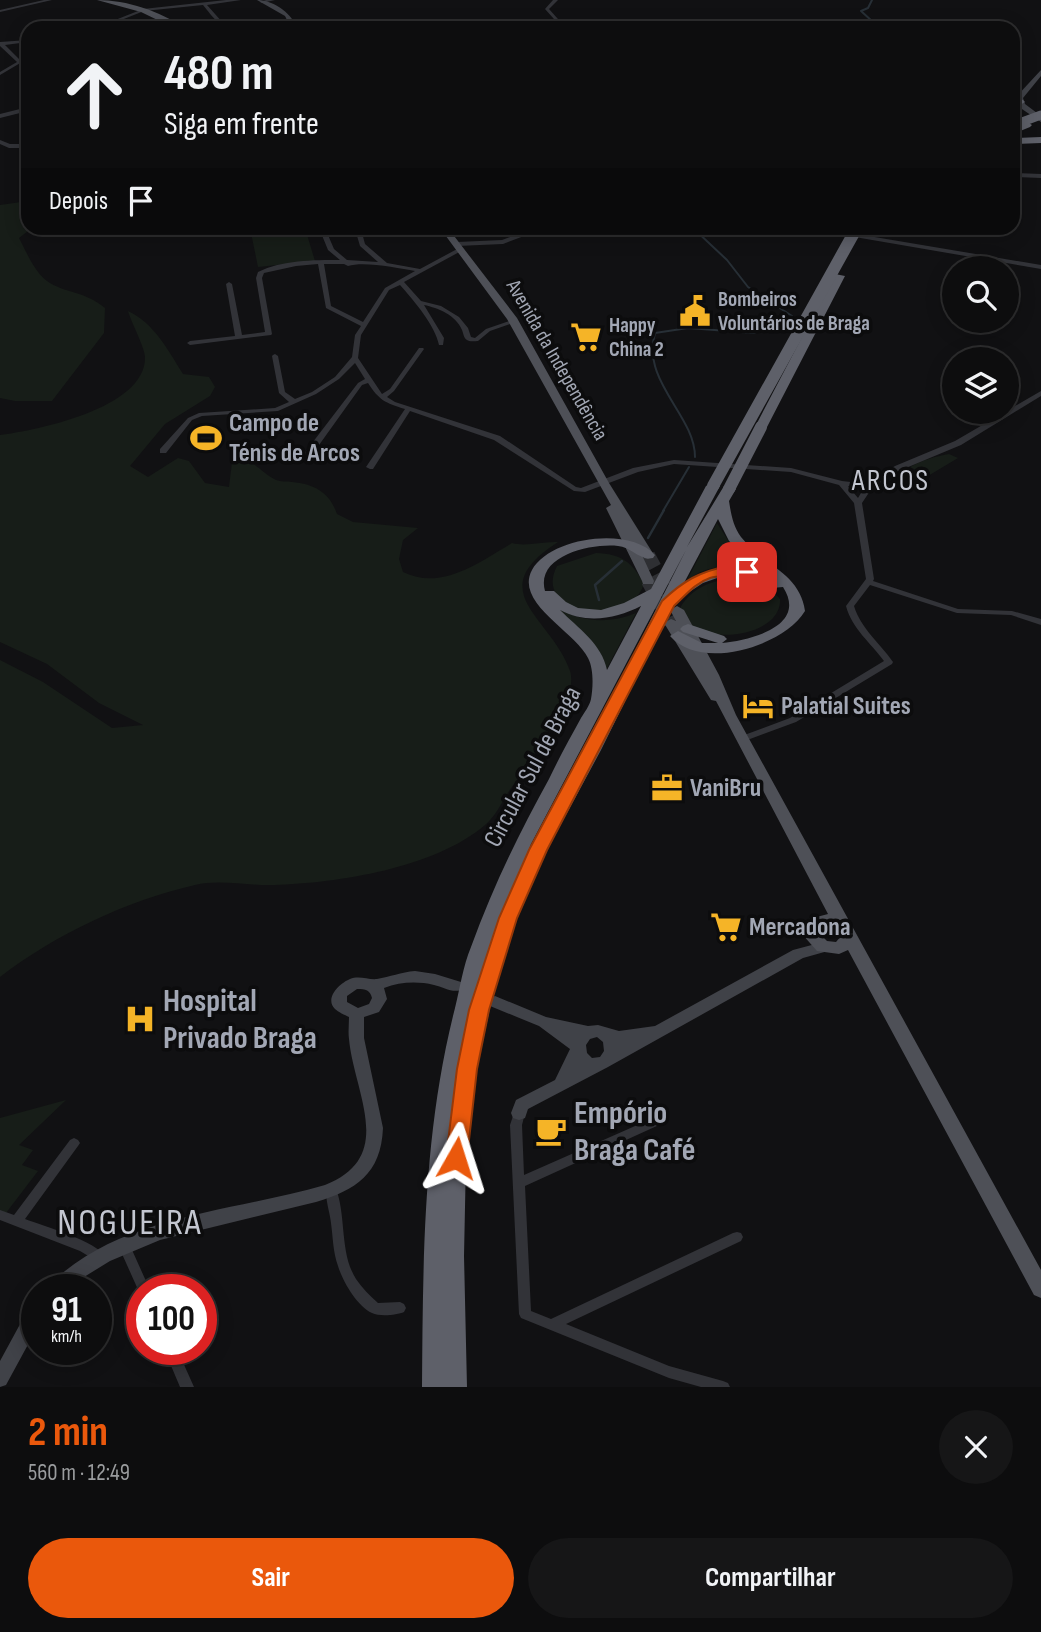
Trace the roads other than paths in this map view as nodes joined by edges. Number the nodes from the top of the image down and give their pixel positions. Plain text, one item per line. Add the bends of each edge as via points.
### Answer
1 (50, 0) edge
2 (101, 0) edge
3 (239, 0) edge
4 (273, 0) edge
5 (556, 0) edge
6 (261, 1) edge
7 (204, 4) junction
8 (143, 10) junction
9 (0, 11) edge
10 (291, 20) joint
11 (115, 21) edge
12 (166, 21) edge
13 (218, 21) edge
14 (295, 21) edge
15 (556, 21) edge
16 (21, 42) edge
17 (0, 44) edge
18 (1041, 71) edge
19 (0, 74) edge
20 (1020, 92) edge
21 (1020, 101) edge
22 (21, 111) edge
23 (0, 116) edge
24 (1041, 120) edge
25 (1020, 125) edge
26 (1041, 140) edge
27 (1020, 141) edge
28 (0, 142) edge
29 (21, 146) edge
30 (1020, 175) edge
31 (1041, 176) edge
32 (326, 235) edge
33 (360, 235) edge
34 (450, 235) edge
35 (522, 235) edge
36 (855, 235) edge
37 (860, 235) edge
38 (862, 235) edge
39 (459, 247) junction
40 (321, 264) junction
41 (348, 264) junction
42 (385, 265) junction
43 (1041, 267) edge
44 (418, 270) junction
45 (401, 282) junction
46 (229, 284) dead end
47 (419, 303) junction
48 (514, 321) junction
49 (364, 325) junction
50 (239, 338) junction
51 (190, 343) dead end
52 (441, 344) dead end
53 (421, 349) dead end
54 (275, 356) dead end
55 (355, 358) junction
56 (368, 380) junction
57 (1041, 393) edge
58 (382, 397) junction
59 (294, 402) junction
60 (409, 408) junction
61 (163, 451) dead end
62 (306, 457) dead end
63 (370, 467) dead end
64 (603, 483) junction
65 (842, 483) junction
66 (869, 486) junction
67 (725, 495) junction
68 (858, 503) junction
69 (621, 527) junction
70 (632, 538) junction
71 (604, 545) junction
72 (642, 557) junction
73 (868, 582) junction
74 (670, 611) junction
75 (1041, 622) edge
76 (723, 643) junction
77 (693, 651) junction
78 (708, 665) junction
79 (598, 702) junction
80 (729, 715) junction
81 (742, 739) junction
82 (825, 894) junction
83 (820, 920) junction
84 (841, 923) junction
85 (831, 943) junction
86 (798, 954) joint
87 (374, 986) junction
88 (456, 986) dead end
89 (495, 1002) dead end
90 (357, 1014) junction
91 (544, 1022) junction
92 (660, 1030) junction
93 (598, 1034) junction
94 (577, 1048) junction
95 (607, 1060) junction
96 (561, 1085) junction
97 (519, 1113) joint
98 (655, 1122) dead end
99 (74, 1143) dead end
100 (519, 1183) junction
101 (331, 1190) junction
102 (0, 1215) edge
103 (16, 1222) junction
104 (737, 1237) dead end
105 (124, 1245) junction
106 (100, 1256) junction
107 (72, 1274) edge
108 (137, 1274) edge
109 (1041, 1289) edge
110 (400, 1308) dead end
111 (553, 1324) junction
112 (21, 1340) edge
113 (177, 1365) edge
114 (0, 1379) edge
115 (187, 1387) edge
116 (434, 1387) edge
117 (455, 1387) edge
118 (723, 1387) edge

1 - 9 street
2 - 8 main road
3 - 7 street
4 - 6 street
5 - 15 street via 547,9
6 - 10 street
7 - 8 street
7 - 13 street
8 - 11 street
8 - 12 main road
10 - 14 street
16 - 17 street
17 - 19 street via 20,62
18 - 20 street
21 - 24 street
22 - 23 street
24 - 25 highway, bridge
26 - 27 highway
28 - 29 street
30 - 31 street
32 - 41 street via 331,250
33 - 42 street via 362,245
34 - 39 main road, Avenida da Independência
35 - 39 street
36 - 43 street
37 - 74 highway, Circular Sul de Braga, bridge via 829,272 713,486
38 - 67 highway, Circular Sul de Braga, bridge
39 - 44 street
39 - 48 main road, Avenida da Independência
40 - 41 street
40 - 49 street via 328,307
40 - 50 street via 261,272 269,334
41 - 42 street
42 - 44 street
44 - 45 street
45 - 47 street
45 - 49 street via 387,289
46 - 50 street
47 - 48 street via 449,313 469,339 476,340 488,330
47 - 52 street
48 - 64 main road, Avenida da Independência
49 - 55 street
50 - 51 street
53 - 58 street
54 - 59 street via 282,393
55 - 56 street
55 - 59 street via 337,378
56 - 58 street
56 - 62 street via 360,384
57 - 66 street via 958,443 898,468
58 - 60 street
59 - 61 street via 259,413 201,414 190,419
60 - 63 street
60 - 64 street via 505,441 574,489
64 - 65 street via 657,464 706,462 791,470
64 - 69 main road, Avenida da Independência
64 - 70 main road, Avenida da Independência
65 - 66 street
65 - 68 street
66 - 68 street
67 - 74 highway, Circular Sul de Braga via 694,548
67 - 76 highway via 730,535 790,587 799,606 791,623 778,633
68 - 73 street
69 - 70 main road, Avenida da Independência
69 - 71 highway
70 - 71 highway
70 - 72 highway
71 - 72 highway
71 - 74 highway via 551,566 544,582 550,596 573,611 604,615 629,609
71 - 79 highway via 555,555 538,571 535,584 545,604 596,657
72 - 74 main road
73 - 75 street via 957,611 1012,612
73 - 81 street via 850,606 852,620 889,662 793,720
74 - 76 highway
74 - 76 highway via 696,579 727,571 763,577 785,594 788,611 775,626
74 - 77 highway
74 - 79 highway, Circular Sul de Braga via 622,662
74 - 117 highway, Circular Sul de Braga via 538,850 508,918 485,990 467,1069 456,1158
76 - 77 highway
76 - 78 highway
77 - 78 main road
77 - 80 main road
78 - 80 main road
79 - 116 highway, Circular Sul de Braga via 522,844 486,924 461,1017 438,1167
80 - 81 main road
81 - 82 main road
82 - 83 main road
82 - 84 main road
83 - 84 main road
83 - 85 main road via 810,930
84 - 85 main road via 848,930
85 - 86 street
85 - 109 main road via 865,965
86 - 92 street
87 - 88 street via 414,975
87 - 90 street via 378,1003
87 - 90 street via 354,983 340,994 344,1009
89 - 91 street
90 - 101 street via 356,1038 375,1142 363,1170
91 - 93 street
91 - 94 street
92 - 93 street via 619,1037
92 - 95 street
93 - 94 street via 584,1035
93 - 95 street via 615,1048
94 - 95 street via 587,1062
94 - 96 street
95 - 96 street
96 - 97 street via 522,1105
97 - 100 street
98 - 100 street
99 - 103 street
100 - 111 street via 525,1314
101 - 105 street
101 - 110 street via 345,1275 359,1297 376,1310
102 - 103 street
103 - 106 street
104 - 111 street
105 - 106 street
105 - 108 street
106 - 107 street
111 - 118 street via 669,1372
112 - 114 street
113 - 115 street

